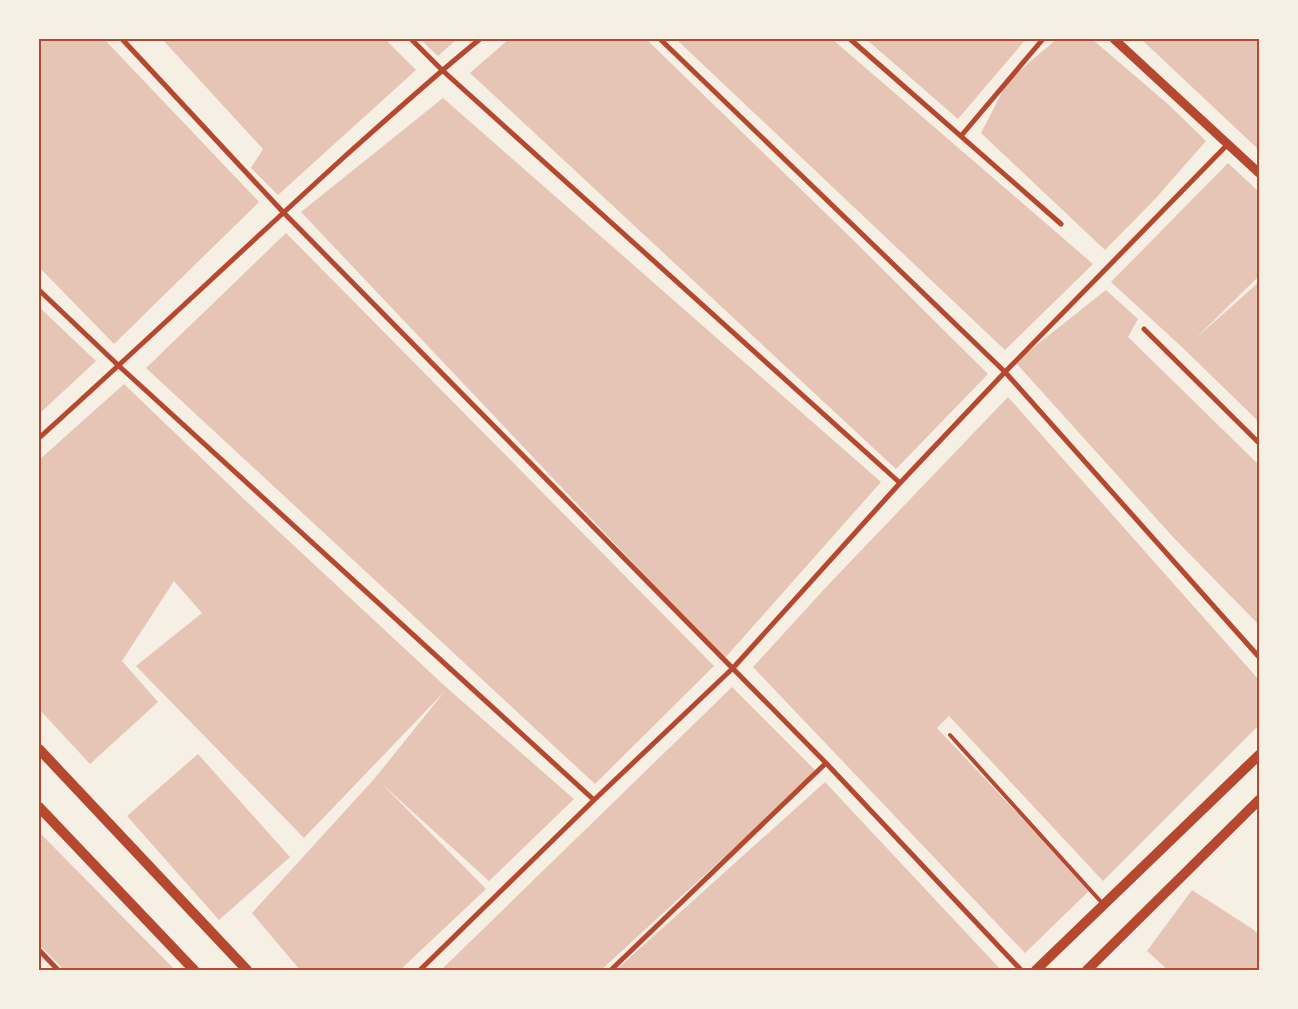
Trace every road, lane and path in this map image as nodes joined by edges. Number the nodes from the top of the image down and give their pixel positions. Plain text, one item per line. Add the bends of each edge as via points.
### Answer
1 (122, 39) edge
2 (410, 39) edge
3 (480, 39) edge
4 (660, 39) edge
5 (850, 39) edge
6 (1043, 39) edge
7 (1114, 39) edge
8 (442, 70) junction
9 (961, 136) junction
10 (1228, 144) junction
11 (1259, 173) edge
12 (283, 212) junction
13 (1061, 224) dead end
14 (39, 290) edge
15 (1144, 329) dead end
16 (119, 366) junction
17 (1005, 372) junction
18 (39, 438) edge
19 (1259, 443) edge
20 (900, 483) junction
21 (1259, 656) edge
22 (733, 668) junction
23 (950, 735) dead end
24 (39, 749) edge
25 (1259, 755) edge
26 (826, 763) junction
27 (594, 800) junction
28 (1259, 800) edge
29 (39, 807) edge
30 (1104, 905) junction
31 (39, 950) edge
32 (58, 970) edge
33 (194, 970) edge
34 (247, 970) edge
35 (420, 970) edge
36 (611, 970) edge
37 (1021, 970) edge
38 (1036, 970) edge
39 (1087, 970) edge

1 - 12 street
2 - 8 street
3 - 8 street
4 - 17 street
5 - 9 street
6 - 9 street
7 - 10 street
8 - 12 street
8 - 20 street
9 - 13 street
10 - 11 street
10 - 17 street
12 - 16 street
12 - 22 street
14 - 16 street
15 - 19 street
16 - 18 street
16 - 27 street
17 - 20 street
17 - 21 street
20 - 22 street
22 - 26 street
22 - 27 street
23 - 30 lane
24 - 34 main road
25 - 30 main road
26 - 36 street
26 - 37 street
27 - 35 street
28 - 39 main road
29 - 33 main road
30 - 38 main road
31 - 32 street

